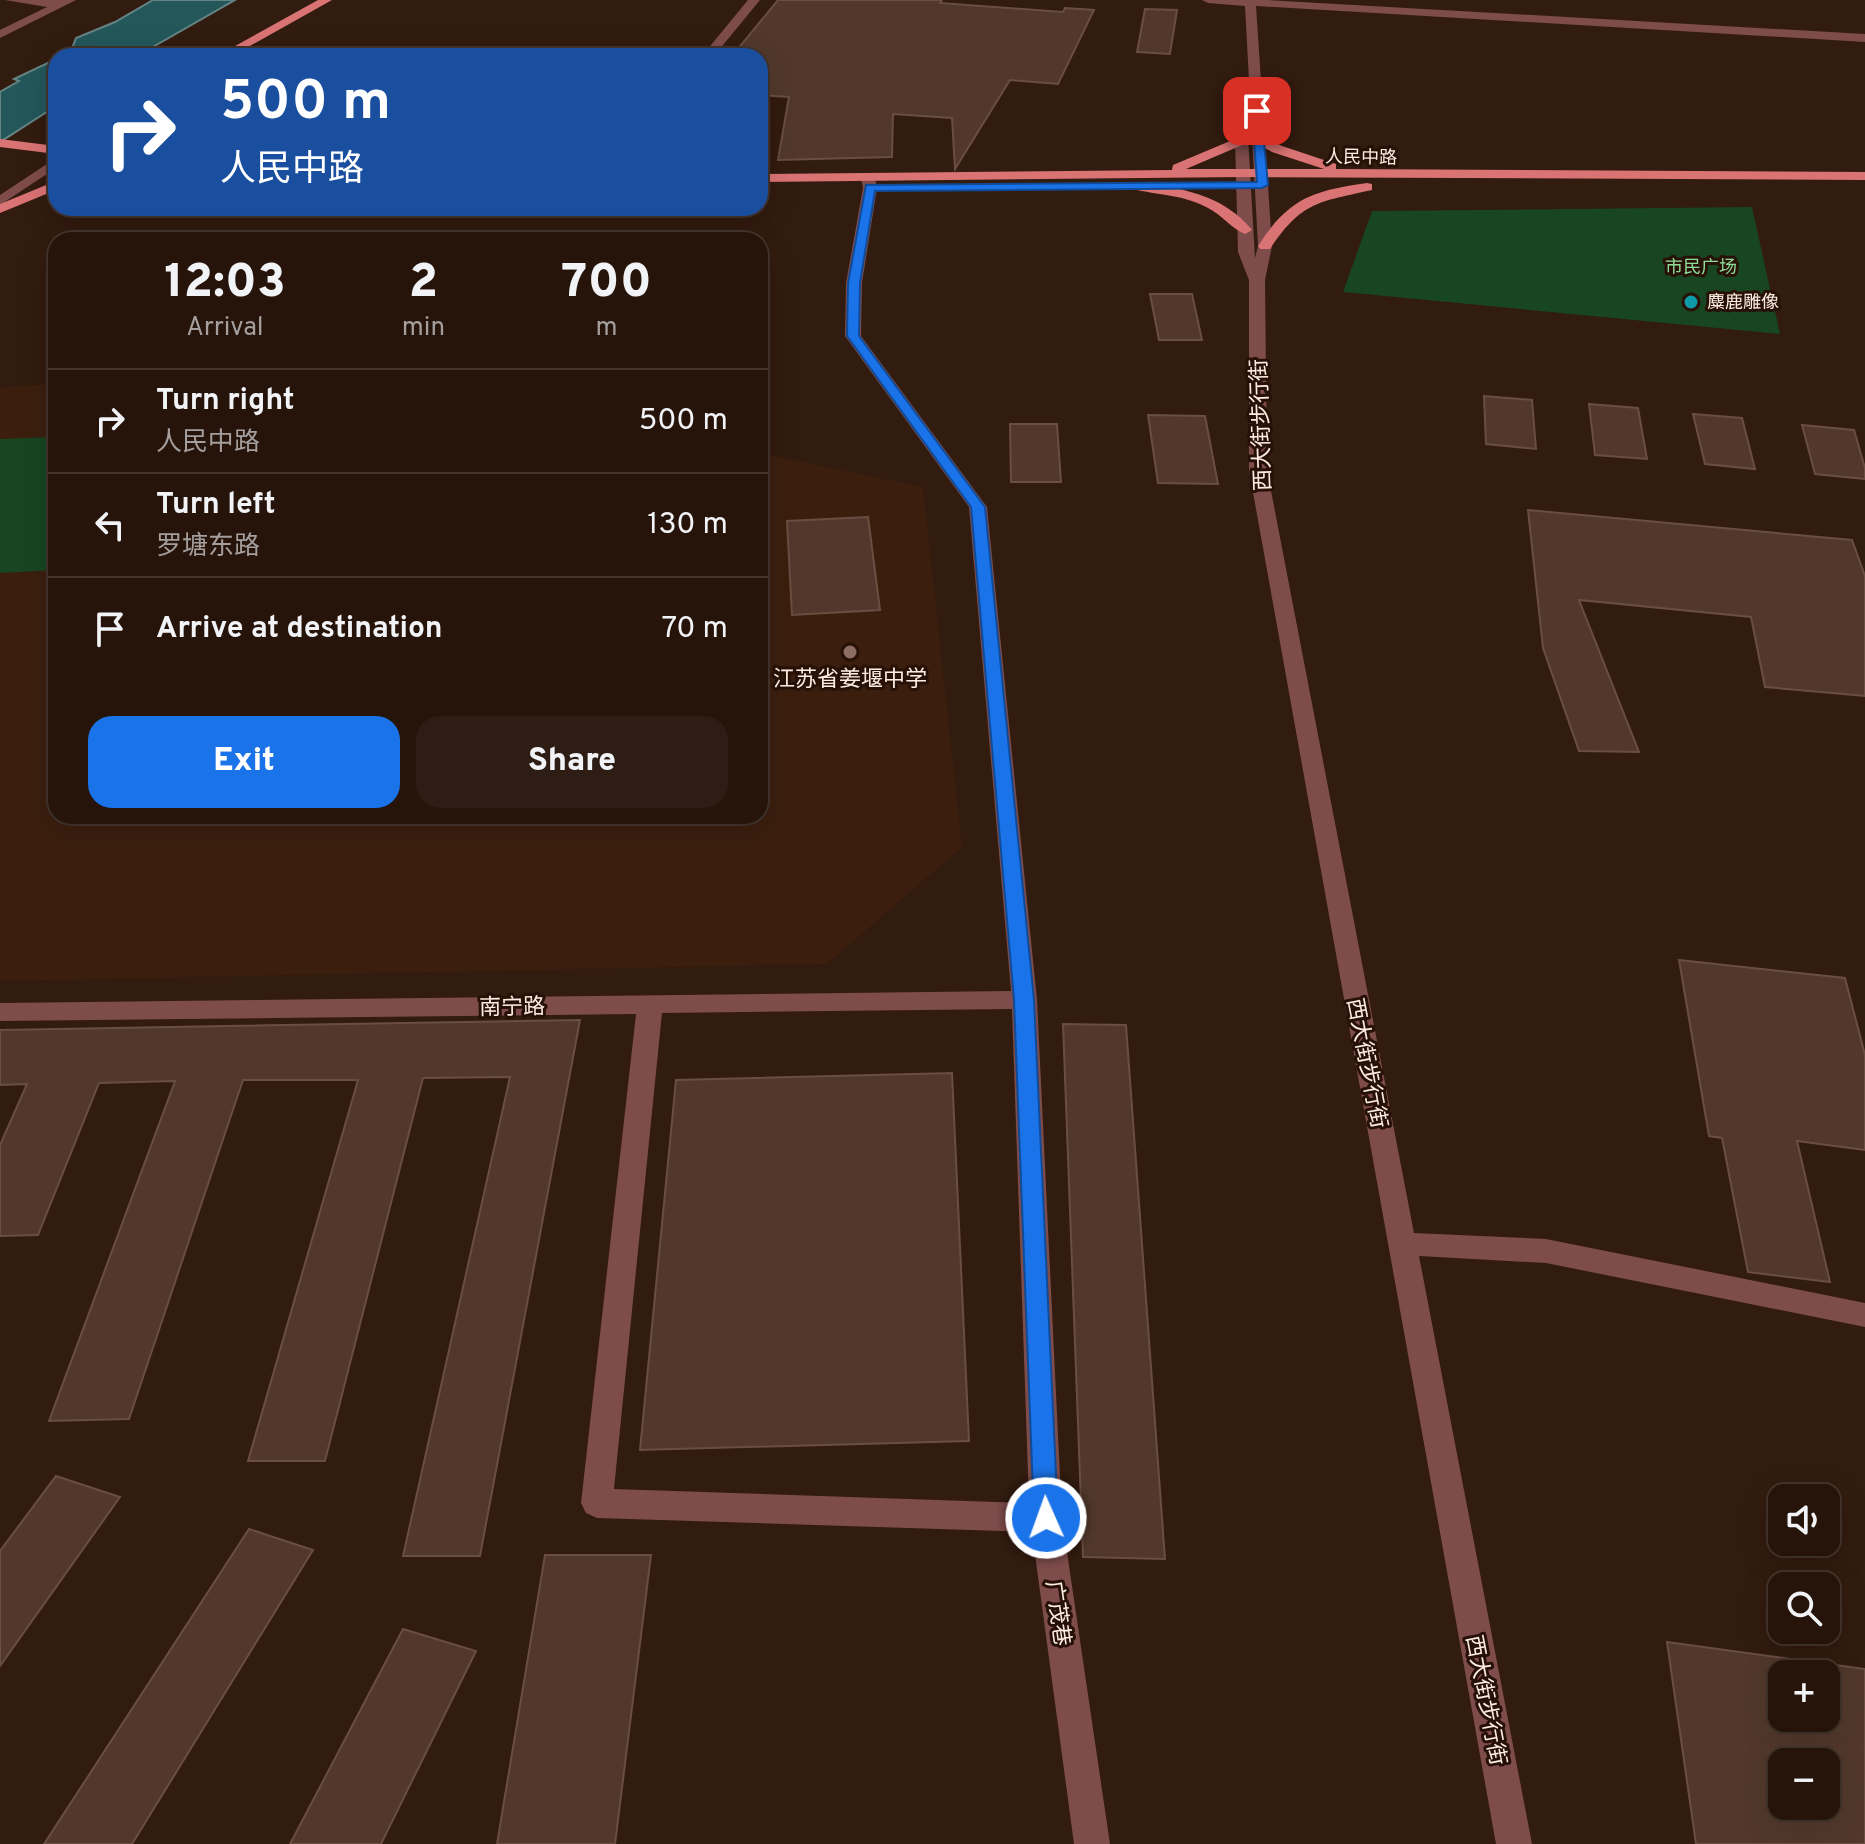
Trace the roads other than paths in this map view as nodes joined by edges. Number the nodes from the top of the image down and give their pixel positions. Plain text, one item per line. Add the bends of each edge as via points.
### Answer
1 (11, 0) edge
2 (754, 0) edge
3 (1208, 0) edge
4 (1243, 1) edge
5 (65, 3) edge
6 (330, 4) edge
7 (1237, 33) dead end
8 (0, 34) edge
9 (1865, 38) edge
10 (239, 48) edge
11 (256, 48) edge
12 (715, 48) edge
13 (1239, 79) dead end
14 (0, 132) edge
15 (1258, 138) junction
16 (1242, 140) junction
17 (0, 143) edge
18 (48, 145) edge
19 (48, 149) edge
20 (48, 154) edge
21 (48, 156) edge
22 (1150, 175) junction
23 (1865, 176) edge
24 (768, 178) edge
25 (1243, 179) junction
26 (1262, 179) junction
27 (1374, 181) junction
28 (869, 183) junction
29 (0, 184) edge
30 (1130, 186) junction
31 (768, 187) edge
32 (1865, 187) edge
33 (48, 188) edge
34 (0, 201) edge
35 (0, 209) edge
36 (1245, 230) junction
37 (1265, 246) junction
38 (1257, 280) junction
39 (1024, 1000) junction
40 (650, 1004) junction
41 (0, 1012) edge
42 (1402, 1244) junction
43 (1865, 1315) edge
44 (1046, 1518) junction
45 (1092, 1844) edge
46 (1514, 1844) edge

1 - 5 street
2 - 12 street
3 - 4 street
4 - 7 street
4 - 9 street
4 - 15 street
5 - 8 street
6 - 10 main road
6 - 11 main road
13 - 16 street
14 - 18 main road via 32,135
15 - 26 street
15 - 27 main road
16 - 22 main road via 1186,166
16 - 25 street
17 - 19 main road
20 - 29 street
21 - 34 street
22 - 25 main road, 人民中路
22 - 28 main road, 人民中路
23 - 27 main road, 人民中路
24 - 28 main road, 人民中路
25 - 26 main road, 人民中路
25 - 30 main road, 人民中路
25 - 36 street
26 - 27 main road, 人民中路
26 - 37 street
27 - 32 main road, 人民中路
27 - 37 main road via 1301,202 1281,219
28 - 30 main road, 人民中路
28 - 31 main road, 人民中路
28 - 39 street, 广茂巷 via 854,283 853,336 978,507
30 - 36 main road via 1217,204
33 - 35 main road
36 - 38 street via 1245,252
37 - 38 street
38 - 42 street, 西大街步行街 via 1258,470
39 - 40 street, 南宁路
39 - 44 street, 广茂巷
40 - 41 street, 南宁路
40 - 44 street via 597,1503
42 - 43 street via 1546,1251
42 - 46 street, 西大街步行街
44 - 45 street, 广茂巷

